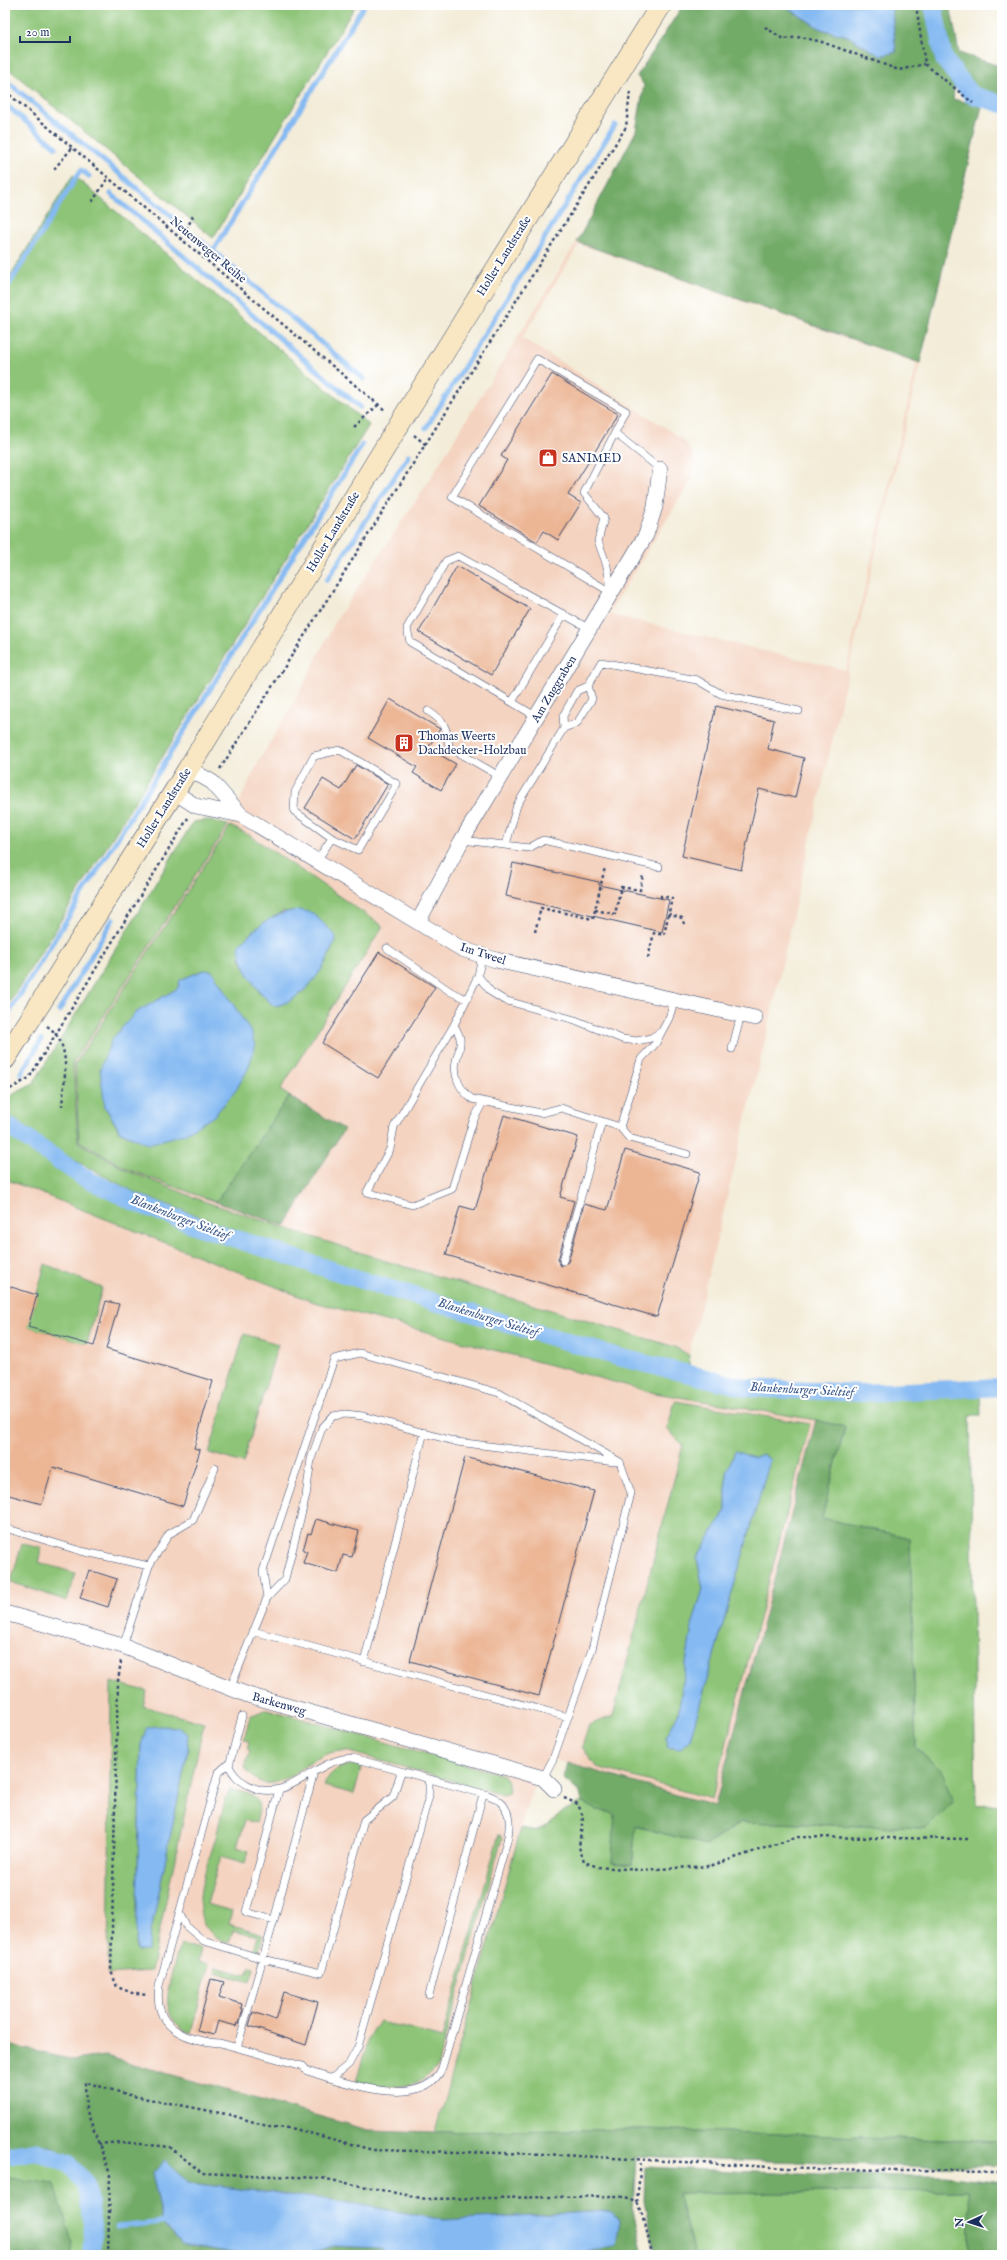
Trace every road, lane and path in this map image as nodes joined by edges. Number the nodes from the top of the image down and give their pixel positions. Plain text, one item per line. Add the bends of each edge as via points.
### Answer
1 (661, 5) edge
2 (916, 5) edge
3 (765, 26) dead end
4 (925, 64) junction
5 (630, 89) dead end
6 (5, 91) edge
7 (973, 103) dead end
8 (72, 148) junction
9 (54, 169) dead end
10 (108, 178) junction
11 (92, 202) dead end
12 (193, 216) dead end
13 (181, 240) junction
14 (378, 405) junction
15 (400, 423) junction
16 (354, 427) dead end
17 (614, 433) junction
18 (660, 469) joint
19 (612, 593) junction
20 (564, 614) junction
21 (590, 629) junction
22 (588, 686) junction
23 (512, 702) junction
24 (428, 711) dead end
25 (799, 711) dead end
26 (537, 717) junction
27 (564, 728) junction
28 (189, 769) junction
29 (501, 777) junction
30 (212, 782) junction
31 (174, 792) junction
32 (196, 806) junction
33 (241, 815) junction
34 (332, 838) junction
35 (462, 840) junction
36 (506, 845) junction
37 (608, 855) junction
38 (316, 862) junction
39 (646, 864) junction
40 (659, 867) dead end
41 (661, 899) dead end
42 (595, 910) junction
43 (668, 914) junction
44 (418, 922) junction
45 (685, 926) dead end
46 (535, 932) dead end
47 (387, 948) dead end
48 (482, 955) junction
49 (648, 958) dead end
50 (478, 976) junction
51 (466, 999) junction
52 (675, 999) junction
53 (748, 1016) joint
54 (454, 1025) junction
55 (662, 1031) junction
56 (57, 1033) junction
57 (732, 1049) dead end
58 (5, 1059) edge
59 (5, 1092) edge
60 (483, 1102) junction
61 (62, 1106) dead end
62 (602, 1121) junction
63 (620, 1127) junction
64 (688, 1154) dead end
65 (563, 1261) dead end
66 (424, 1432) junction
67 (620, 1462) junction
68 (215, 1468) dead end
69 (5, 1528) edge
70 (149, 1566) junction
71 (267, 1598) junction
72 (5, 1613) edge
73 (253, 1631) junction
74 (123, 1646) junction
75 (364, 1662) junction
76 (230, 1689) junction
77 (242, 1716) dead end
78 (568, 1717) junction
79 (229, 1763) junction
80 (314, 1772) junction
81 (401, 1772) junction
82 (543, 1778) junction
83 (427, 1779) junction
84 (554, 1789) joint
85 (279, 1790) junction
86 (483, 1794) junction
87 (970, 1840) dead end
88 (179, 1913) junction
89 (274, 1920) junction
90 (263, 1959) junction
91 (157, 1995) junction
92 (429, 1995) dead end
93 (237, 2048) junction
94 (332, 2078) junction
95 (98, 2144) junction
96 (641, 2161) junction
97 (1002, 2171) edge
98 (638, 2202) junction
99 (108, 2255) edge
100 (652, 2255) edge

1 - 15 main road, Holler Landstraße
2 - 4 path
3 - 4 path via 783,39 801,38 822,42 899,70
4 - 7 path
5 - 30 path via 626,127
6 - 8 path, Neuenweger Reihe
8 - 9 path
8 - 10 path, Neuenweger Reihe
10 - 11 path
10 - 13 path, Neuenweger Reihe
12 - 13 path
13 - 14 path, Neuenweger Reihe
14 - 15 path, Neuenweger Reihe
14 - 16 path
15 - 28 main road, Holler Landstraße
17 - 18 lane
17 - 19 lane via 584,493 604,518 598,541 607,566
17 - 19 lane via 626,411 537,359 452,497
18 - 19 street, Am Zuggraben via 655,507 646,535
19 - 21 street, Am Zuggraben
20 - 21 lane
20 - 23 lane
20 - 23 lane via 458,556 446,561 407,628 410,642
21 - 26 street, Am Zuggraben
22 - 25 lane via 601,662 697,680 721,694
22 - 27 lane via 577,691 563,716
22 - 27 lane via 592,699 577,723
23 - 26 lane
24 - 29 lane via 440,719 447,729 450,747
26 - 29 street, Am Zuggraben
27 - 36 lane via 517,805
28 - 30 street, Im Tweel
28 - 31 main road, Holler Landstraße
29 - 35 street, Am Zuggraben
30 - 33 street, Im Tweel
31 - 32 street, Im Tweel
31 - 58 main road, Holler Landstraße
32 - 33 street, Im Tweel
32 - 56 path
33 - 38 street, Im Tweel
34 - 34 lane via 294,812 295,792 314,756 340,750 397,784 358,850
34 - 38 lane
35 - 36 lane
35 - 44 street, Am Zuggraben
36 - 37 lane via 529,848 543,840
37 - 39 lane
37 - 42 path
38 - 44 street, Im Tweel
39 - 40 lane
39 - 42 path via 640,890 621,887 615,914
41 - 43 path via 661,896 672,898
42 - 46 path via 593,919 541,908
43 - 45 path via 682,918
43 - 49 path via 664,935 654,933
44 - 48 street, Im Tweel via 462,949
47 - 51 lane via 451,992
48 - 50 lane
48 - 52 street, Im Tweel
50 - 51 lane
50 - 55 lane via 491,992 504,1000 575,1020 622,1039 636,1041 651,1038
51 - 54 lane
52 - 53 street, Im Tweel
52 - 55 lane
53 - 57 lane
54 - 60 lane via 460,1038 456,1078 465,1094
54 - 60 lane via 394,1127 390,1149 367,1192 412,1205 452,1189 473,1121
55 - 63 lane via 656,1043 641,1059
56 - 59 path via 29,1078
56 - 61 path via 65,1053
60 - 62 lane via 541,1113 561,1108
62 - 63 lane
62 - 65 lane
63 - 64 lane via 629,1138
66 - 67 lane via 457,1442
66 - 71 lane via 363,1416 345,1414 334,1416 322,1428 311,1459 306,1496 285,1579
66 - 75 lane
67 - 71 lane via 499,1393 360,1353 334,1359 263,1571
67 - 78 lane via 631,1493 592,1649
68 - 70 lane via 193,1520 169,1534
69 - 70 lane via 81,1551
70 - 74 lane
71 - 73 lane
72 - 74 street, Barkenweg
73 - 75 lane
73 - 76 lane
74 - 76 street, Barkenweg
74 - 91 path via 118,1681 111,1971 117,1987 135,1994
75 - 78 lane
76 - 82 street, Barkenweg
77 - 79 lane
78 - 82 lane via 553,1759
79 - 85 lane via 235,1777 250,1786 262,1791
79 - 88 lane via 218,1773
80 - 81 lane via 348,1758
80 - 85 lane
80 - 89 lane
81 - 83 lane
81 - 90 lane via 393,1797 364,1820 321,1973
82 - 84 street, Barkenweg
83 - 86 lane
83 - 94 lane via 429,1796 367,2017 354,2056 343,2071
84 - 87 path via 567,1801 578,1804 583,1817 579,1847 584,1862 598,1867 640,1870 710,1866 798,1837
85 - 89 lane via 246,1912
86 - 92 lane
86 - 94 lane via 494,1797 506,1807 509,1814 509,1831 440,2072 428,2085 407,2090 369,2089
88 - 90 lane via 186,1926 198,1937 218,1946
88 - 91 lane
89 - 90 lane
90 - 93 lane
91 - 93 lane via 164,2020 176,2032
93 - 94 lane via 303,2066 307,2070
95 - 96 path via 86,2109 85,2082 147,2099 231,2115 270,2127 291,2128 372,2150 544,2154
95 - 98 path via 121,2142 170,2147 202,2173 321,2178 426,2199 619,2196
95 - 99 path via 110,2174
96 - 97 path via 805,2170
96 - 98 path
98 - 100 path

